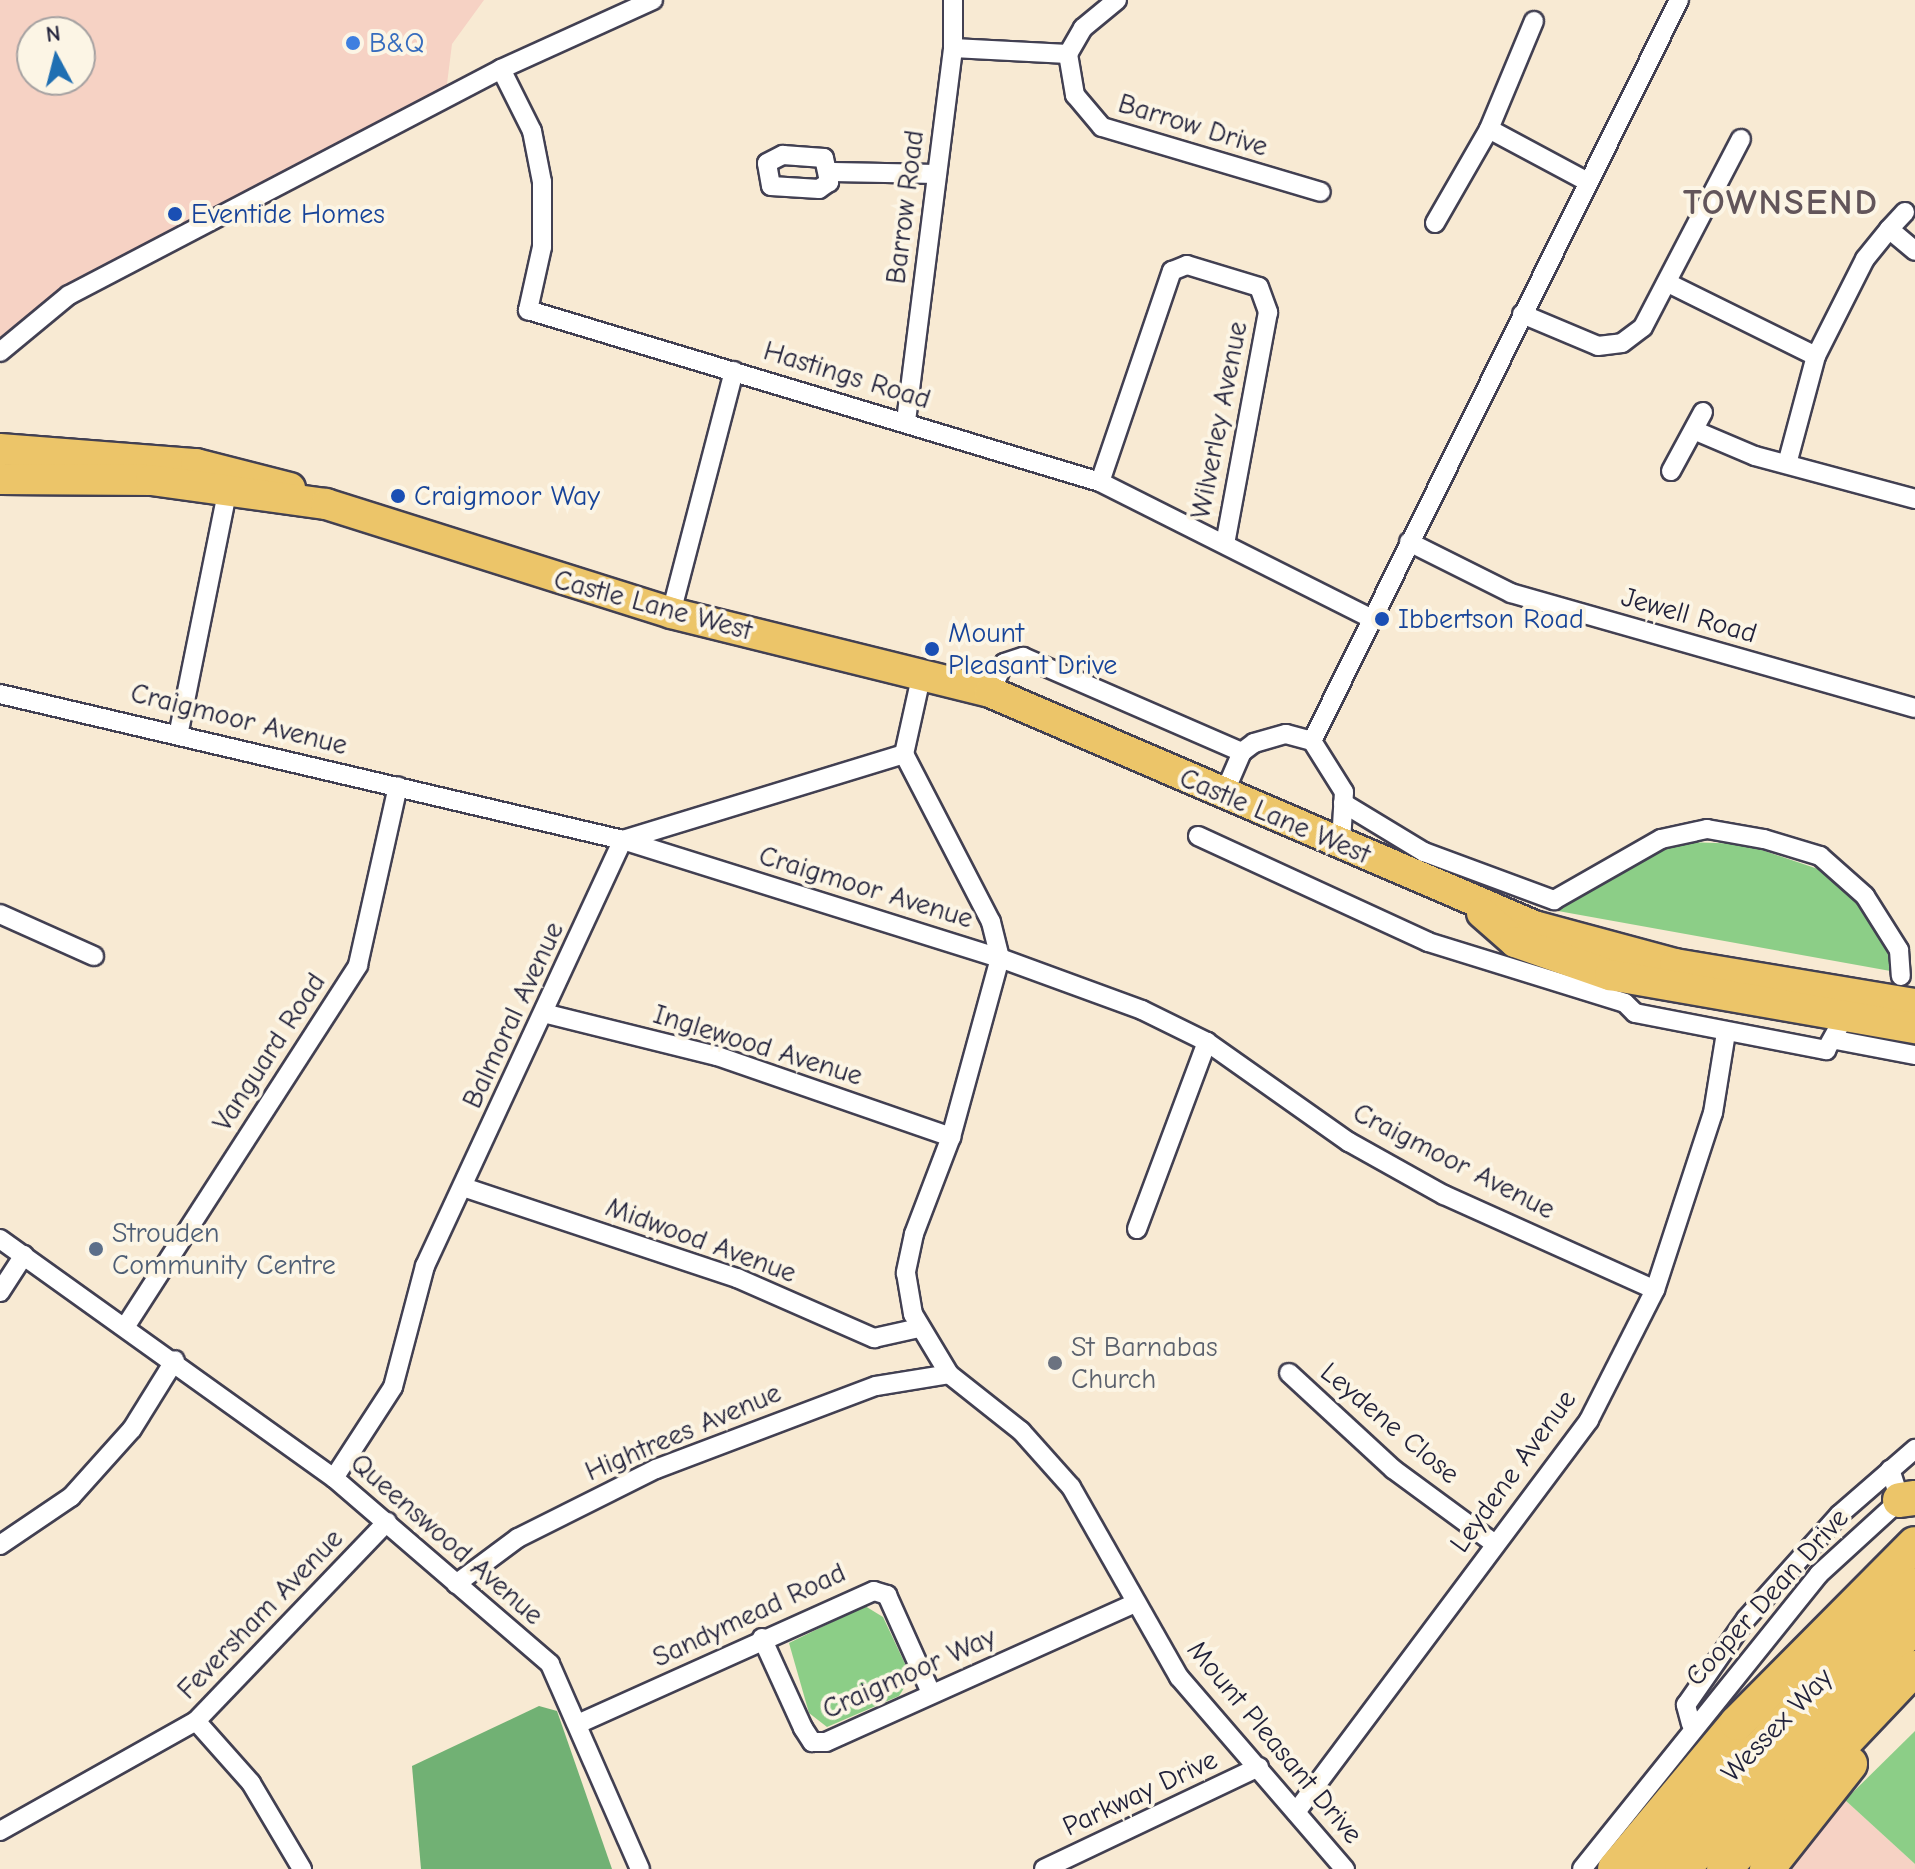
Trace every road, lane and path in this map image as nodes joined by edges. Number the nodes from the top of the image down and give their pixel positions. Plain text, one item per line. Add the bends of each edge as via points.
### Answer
1 (653, 0) edge
2 (953, 0) edge
3 (1117, 0) edge
4 (1679, 0) edge
5 (1534, 21) dead end
6 (953, 48) junction
7 (1068, 54) junction
8 (501, 69) junction
9 (1489, 129) junction
10 (1741, 139) dead end
11 (833, 172) dead end
12 (937, 174) junction
13 (1588, 182) junction
14 (1321, 192) dead end
15 (1905, 212) dead end
16 (1435, 223) dead end
17 (1889, 229) junction
18 (1915, 251) edge
19 (1668, 283) junction
20 (1522, 314) junction
21 (0, 352) edge
22 (1816, 356) junction
23 (734, 371) junction
24 (1703, 412) dead end
25 (906, 421) junction
26 (1696, 431) junction
27 (0, 449) edge
28 (1787, 464) junction
29 (1671, 471) dead end
30 (0, 479) edge
31 (1100, 482) junction
32 (227, 493) junction
33 (1915, 499) edge
34 (319, 503) junction
35 (1409, 542) junction
36 (1225, 543) junction
37 (671, 613) junction
38 (1370, 618) junction
39 (922, 673) junction
40 (990, 692) junction
41 (0, 694) edge
42 (1915, 708) edge
43 (179, 731) junction
44 (1312, 741) junction
45 (1242, 752) junction
46 (904, 754) junction
47 (398, 786) junction
48 (1226, 789) junction
49 (1343, 803) junction
50 (1198, 836) dead end
51 (623, 840) junction
52 (1341, 842) junction
53 (1554, 900) junction
54 (1472, 904) junction
55 (0, 914) edge
56 (1534, 926) junction
57 (94, 956) dead end
58 (1000, 958) junction
59 (1675, 964) junction
60 (1901, 976) dead end
61 (1626, 991) junction
62 (1915, 1004) edge
63 (547, 1014) junction
64 (1840, 1028) junction
65 (1915, 1028) edge
66 (1726, 1033) junction
67 (1207, 1042) junction
68 (1915, 1055) edge
69 (951, 1137) junction
70 (463, 1187) junction
71 (1137, 1229) dead end
72 (0, 1239) edge
73 (24, 1255) junction
74 (1655, 1290) junction
75 (0, 1292) edge
76 (127, 1324) junction
77 (919, 1328) junction
78 (175, 1360) junction
79 (1289, 1373) dead end
80 (949, 1374) junction
81 (1915, 1449) edge
82 (334, 1478) junction
83 (1902, 1489) edge
84 (387, 1522) junction
85 (1495, 1544) junction
86 (1915, 1544) edge
87 (0, 1545) edge
88 (456, 1584) junction
89 (1915, 1585) edge
90 (1133, 1604) junction
91 (1915, 1625) edge
92 (762, 1638) junction
93 (1915, 1668) edge
94 (1915, 1687) edge
95 (931, 1693) junction
96 (196, 1721) junction
97 (580, 1723) junction
98 (1691, 1724) junction
99 (1259, 1767) junction
100 (1296, 1812) junction
101 (0, 1831) edge
102 (302, 1869) edge
103 (640, 1869) edge
104 (1044, 1869) edge
105 (1345, 1869) edge
106 (1582, 1869) edge
107 (1615, 1869) edge
108 (1644, 1869) edge
109 (1682, 1869) edge
110 (1724, 1869) edge
111 (1767, 1869) edge

1 - 8 street
2 - 6 street, Barrow Road
3 - 7 street via 1083,28
4 - 13 street
5 - 9 street
6 - 7 street
6 - 12 street, Barrow Road
7 - 14 street, Barrow Drive via 1075,95 1102,127
8 - 21 street via 69,295
8 - 23 street, Hastings Road via 532,131 542,182 542,247 528,310
9 - 13 street
9 - 16 street
10 - 19 street
11 - 12 street
12 - 25 street, Barrow Road
13 - 20 street
15 - 17 street
17 - 18 street
17 - 22 street via 1865,259
19 - 20 street via 1643,327 1622,343 1598,346
19 - 22 street
20 - 35 street
22 - 28 street
23 - 25 street, Hastings Road
23 - 37 street
24 - 26 street
25 - 31 street, Hastings Road
26 - 28 street
26 - 29 street
27 - 34 main road, Castle Lane West via 196,464 286,486
28 - 33 street
30 - 32 main road, Castle Lane West via 151,480
31 - 36 street, Hastings Road
31 - 36 street, Wilverley Avenue via 1172,271 1187,265 1259,287 1268,312
32 - 34 main road, Castle Lane West
32 - 43 street
34 - 37 main road, Castle Lane West
35 - 38 street
35 - 42 street, Jewell Road via 1511,593
36 - 38 street, Hastings Road
37 - 39 main road, Castle Lane West
38 - 44 street
39 - 40 main road, Castle Lane West
39 - 46 street
40 - 45 street, Castle Lane West via 1004,663 1023,657
40 - 48 main road, Castle Lane West via 1156,767
41 - 43 street, Craigmoor Avenue
43 - 47 street, Craigmoor Avenue
44 - 45 street via 1286,734
44 - 49 street via 1338,774
45 - 48 street
46 - 51 street
46 - 58 street via 991,922
47 - 51 street, Craigmoor Avenue
47 - 76 street, Vanguard Road via 358,965
48 - 52 main road, Castle Lane West
49 - 52 street
49 - 53 street, Castle Lane West via 1424,852
50 - 61 street, Castle Lane West via 1428,942
51 - 58 street, Craigmoor Avenue
51 - 63 street, Balmoral Avenue
52 - 54 main road, Castle Lane West
53 - 56 street
53 - 60 street via 1661,839 1707,829 1764,839 1820,856 1865,896 1899,950
54 - 56 main road, Castle Lane West
54 - 61 main road, Castle Lane West via 1515,942
55 - 57 street
56 - 59 main road, Castle Lane West
58 - 67 street, Craigmoor Avenue via 1142,1010
58 - 69 street, Mount Pleasant Drive
59 - 62 main road, Castle Lane West
59 - 64 main road via 1713,983 1833,1003
61 - 64 main road, Castle Lane West
61 - 66 street, Castle Lane West via 1635,1013
63 - 69 street, Inglewood Avenue via 717,1056
63 - 70 street, Balmoral Avenue
64 - 65 main road, Castle Lane West
64 - 66 street, Castle Lane West via 1826,1050
64 - 68 street, Castle Lane West
66 - 74 street, Leydene Avenue via 1713,1113
67 - 71 street
67 - 74 street, Craigmoor Avenue via 1376,1157
69 - 77 street, Mount Pleasant Drive via 906,1273
70 - 77 street, Midwood Avenue via 737,1278 874,1338
70 - 82 street, Balmoral Avenue via 417,1287 393,1387
72 - 73 street, Queenswood Avenue
73 - 75 street
73 - 76 street, Queenswood Avenue
74 - 85 street, Leydene Avenue via 1589,1420
76 - 78 street, Queenswood Avenue
77 - 80 street, Mount Pleasant Drive
78 - 82 street, Queenswood Avenue
78 - 87 street via 132,1429 71,1497
79 - 85 street, Leydene Close via 1393,1469
80 - 88 street, Hightrees Avenue via 876,1386 656,1469 518,1538
80 - 90 street, Mount Pleasant Drive via 1021,1431 1071,1487
81 - 83 street, Cooper Dean Drive
82 - 84 street, Queenswood Avenue
83 - 98 street, Cooper Dean Drive via 1819,1574
83 - 98 street, Cooper Dean Drive via 1746,1619 1686,1705
84 - 88 street, Queenswood Avenue
84 - 96 street, Feversham Avenue
85 - 100 street, Leydene Avenue
86 - 107 highway via 1737,1723
88 - 97 street, Queenswood Avenue via 550,1664
89 - 108 highway, Wessex Way
90 - 95 street, Craigmoor Way
90 - 99 street, Mount Pleasant Drive via 1179,1677
91 - 109 highway, Wessex Way
92 - 95 street, Sandymead Road via 879,1591
92 - 95 street, Craigmoor Way via 812,1742 826,1742
92 - 97 street, Sandymead Road
93 - 110 highway
94 - 111 highway
96 - 101 street, Feversham Avenue
96 - 102 street via 251,1783
97 - 103 street, Queenswood Avenue
98 - 106 street, Cooper Dean Drive
99 - 100 street, Mount Pleasant Drive
99 - 104 street, Parkway Drive
100 - 105 street, Mount Pleasant Drive

